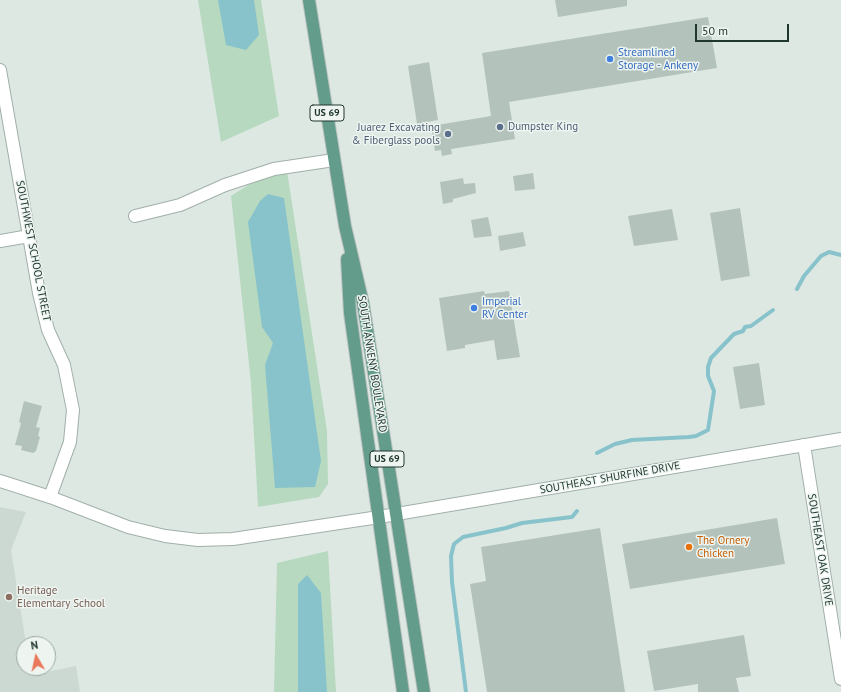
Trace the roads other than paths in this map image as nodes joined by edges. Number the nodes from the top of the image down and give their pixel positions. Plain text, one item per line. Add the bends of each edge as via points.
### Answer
1 (309, 0) edge
2 (0, 70) edge
3 (334, 160) junction
4 (135, 216) dead end
5 (344, 226) junction
6 (29, 236) junction
7 (0, 241) edge
8 (841, 439) edge
9 (804, 445) junction
10 (0, 481) edge
11 (50, 497) junction
12 (396, 514) junction
13 (379, 517) junction
14 (841, 679) edge
15 (403, 692) edge
16 (424, 692) edge

1 - 3 main road, SOUTH ANKENY BOULEVARD / US 69
2 - 6 street, SOUTHWEST SCHOOL STREET
3 - 4 street via 274,169 225,185 180,205
3 - 5 main road, SOUTH ANKENY BOULEVARD / US 69
5 - 12 main road, SOUTH ANKENY BOULEVARD / US 69 via 363,302
5 - 13 main road, SOUTH ANKENY BOULEVARD / US 69 via 350,313
6 - 7 street
6 - 11 street, SOUTHWEST SCHOOL STREET via 48,330 64,365 73,410 70,442
8 - 9 street, SOUTHEAST SHURFINE DRIVE
9 - 12 street, SOUTHEAST SHURFINE DRIVE
9 - 14 street, SOUTHEAST OAK DRIVE
10 - 11 street, SOUTHEAST SHURFINE DRIVE
11 - 13 street, SOUTHEAST SHURFINE DRIVE via 128,527 165,536 198,540 259,535
12 - 13 street, SOUTHEAST SHURFINE DRIVE
12 - 16 main road, SOUTH ANKENY BOULEVARD / US 69
13 - 15 main road, SOUTH ANKENY BOULEVARD / US 69

